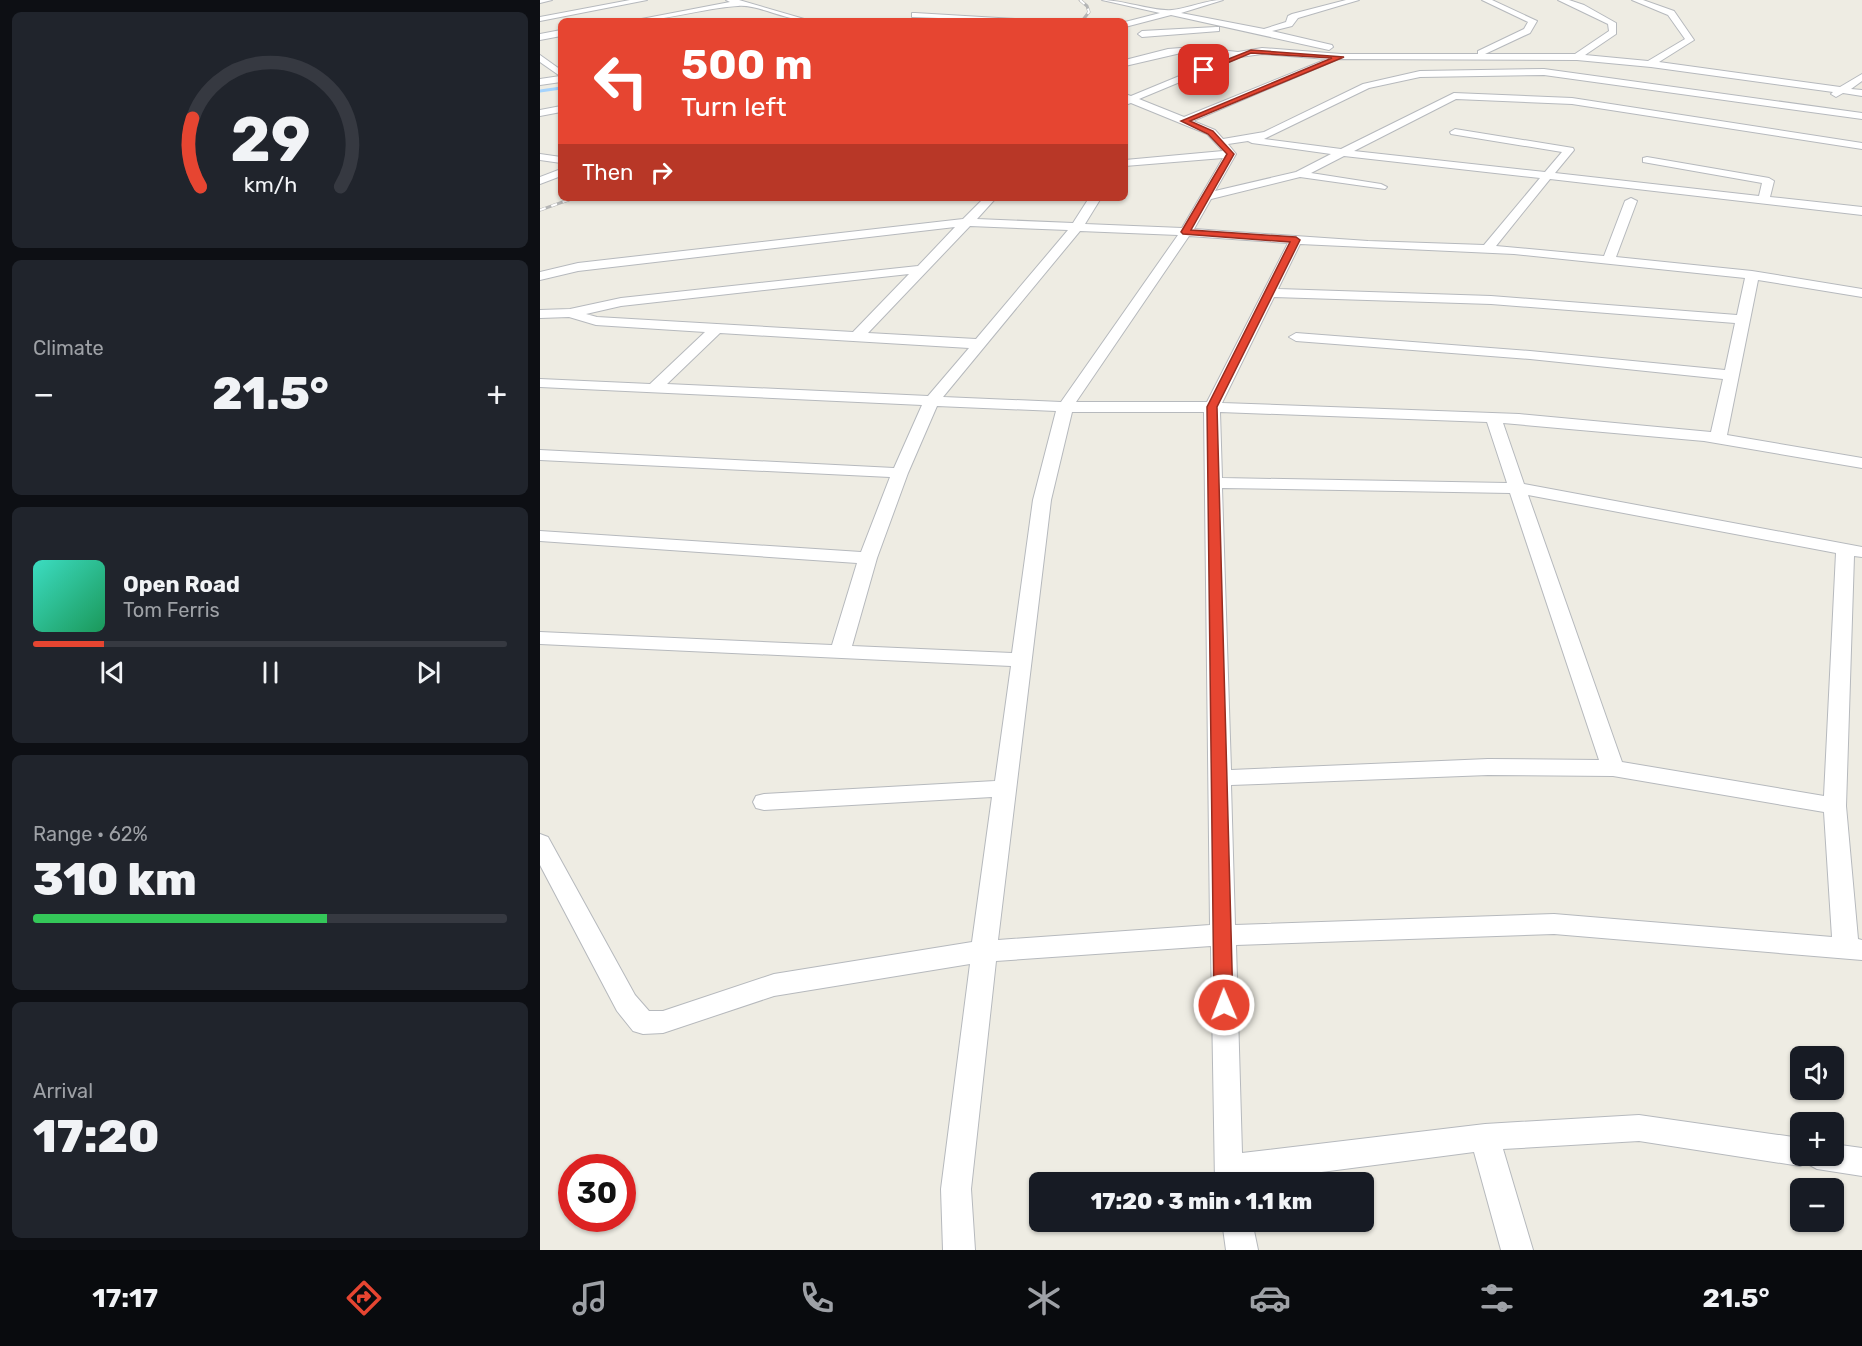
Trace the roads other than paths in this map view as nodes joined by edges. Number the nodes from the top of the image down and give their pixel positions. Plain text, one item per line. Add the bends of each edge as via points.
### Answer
1 (548, 0) edge
2 (643, 0) edge
3 (730, 0) edge
4 (1106, 0) edge
5 (1214, 0) edge
6 (1314, 0) edge
7 (1355, 0) edge
8 (1486, 0) edge
9 (1562, 0) edge
10 (1636, 0) edge
11 (540, 1) edge
12 (740, 3) junction
13 (1337, 5) junction
14 (1168, 14) junction
15 (915, 15) dead end
16 (652, 18) edge
17 (796, 18) edge
18 (965, 18) edge
19 (540, 19) edge
20 (1128, 24) edge
21 (1239, 27) junction
22 (1261, 30) junction
23 (558, 34) edge
24 (1142, 34) dead end
25 (540, 37) edge
26 (1238, 55) junction
27 (1476, 56) junction
28 (540, 57) edge
29 (1341, 57) junction
30 (1355, 57) junction
31 (1577, 57) junction
32 (1128, 62) edge
33 (1650, 64) junction
34 (1641, 70) dead end
35 (558, 73) edge
36 (1410, 76) junction
37 (558, 77) edge
38 (1862, 77) edge
39 (540, 82) edge
40 (1428, 84) dead end
41 (1843, 91) junction
42 (1862, 93) edge
43 (1128, 100) edge
44 (1128, 100) edge
45 (1801, 107) junction
46 (558, 110) edge
47 (540, 113) edge
48 (1862, 116) edge
49 (1184, 121) junction
50 (1757, 130) junction
51 (1455, 132) dead end
52 (1231, 145) junction
53 (1862, 146) edge
54 (1344, 153) junction
55 (540, 157) edge
56 (558, 159) edge
57 (1647, 160) dead end
58 (1130, 162) edge
59 (558, 173) edge
60 (1300, 174) junction
61 (1549, 175) junction
62 (540, 181) edge
63 (1380, 187) dead end
64 (1206, 197) junction
65 (1764, 200) junction
66 (987, 201) edge
67 (1093, 201) edge
68 (1631, 201) dead end
69 (1862, 211) edge
70 (968, 222) junction
71 (1077, 227) junction
72 (1186, 232) junction
73 (1296, 240) junction
74 (1487, 249) junction
75 (1609, 258) junction
76 (922, 269) junction
77 (1752, 275) junction
78 (540, 276) edge
79 (1269, 293) junction
80 (1862, 293) edge
81 (570, 313) junction
82 (540, 314) edge
83 (1743, 320) junction
84 (717, 328) junction
85 (857, 336) junction
86 (1296, 337) dead end
87 (980, 344) junction
88 (1731, 375) junction
89 (540, 383) edge
90 (652, 389) junction
91 (931, 402) junction
92 (1065, 407) junction
93 (1212, 407) junction
94 (1493, 418) junction
95 (1718, 438) junction
96 (540, 455) edge
97 (1862, 463) edge
98 (900, 473) junction
99 (1213, 483) junction
100 (1517, 488) junction
101 (540, 536) edge
102 (1853, 550) edge
103 (868, 558) junction
104 (540, 638) edge
105 (840, 652) junction
106 (1022, 660) junction
107 (1613, 768) junction
108 (1219, 778) junction
109 (1005, 788) junction
110 (764, 802) dead end
111 (1835, 806) junction
112 (540, 843) edge
113 (1222, 935) junction
114 (1854, 949) edge
115 (984, 951) junction
116 (1485, 1137) junction
117 (1790, 1151) edge
118 (1844, 1159) edge
119 (1862, 1162) edge
120 (1229, 1172) edge
121 (1255, 1172) edge
122 (1239, 1232) edge
123 (959, 1250) edge
124 (1242, 1250) edge
125 (1517, 1250) edge

1 - 11 street
2 - 19 street
3 - 12 street
4 - 14 street
5 - 14 street
6 - 13 street
7 - 13 street
8 - 27 street via 1509,6 1533,21 1527,31
9 - 31 street via 1612,23 1613,32
10 - 33 street via 1671,13 1690,40
12 - 16 street
12 - 17 street
13 - 22 street via 1291,18 1289,24
14 - 20 street
14 - 21 street
15 - 18 street
21 - 22 street
21 - 24 street
22 - 30 street
23 - 25 street
26 - 29 street via 1262,51
26 - 32 street via 1176,49
26 - 43 street
27 - 30 street
27 - 31 street
28 - 35 street
29 - 30 street
29 - 49 street
30 - 36 street
31 - 33 street
33 - 34 street
33 - 41 street
36 - 40 street
36 - 45 street via 1544,72 1628,79
36 - 52 street via 1366,86 1267,135
37 - 39 street
38 - 41 street
41 - 42 street
41 - 45 street
44 - 49 street
45 - 48 street
45 - 50 street
46 - 47 street
49 - 52 street
50 - 53 street
50 - 54 street via 1572,101 1450,94
51 - 61 street via 1569,150
52 - 54 street
52 - 58 street
52 - 64 street
54 - 60 street
54 - 61 street
55 - 56 street
57 - 65 street via 1768,181
59 - 62 street
60 - 63 street
60 - 64 street
61 - 65 street
61 - 74 street
64 - 72 street
65 - 69 street
66 - 70 street
67 - 71 street
68 - 75 street
70 - 71 street
70 - 76 street
70 - 78 street via 578,267
71 - 72 street
71 - 87 street
72 - 73 street
72 - 92 street
73 - 74 street
73 - 79 street
74 - 75 street
75 - 77 street
76 - 81 street via 621,302
76 - 85 street
77 - 80 street
77 - 83 street
79 - 83 street via 1491,300
79 - 93 street
81 - 82 street
81 - 84 street via 596,321
83 - 88 street
84 - 85 street
84 - 90 street
85 - 87 street
86 - 88 street via 1530,354
87 - 91 street
88 - 95 street
89 - 90 street
90 - 91 street
91 - 92 street
91 - 98 street
92 - 93 street
92 - 106 street via 1042,500
93 - 94 street
93 - 99 street
94 - 95 street
94 - 100 street
95 - 97 street
96 - 98 street
98 - 103 street
99 - 100 street
99 - 108 street
100 - 102 street
100 - 107 street
101 - 103 street
102 - 111 street
103 - 105 street
104 - 105 street
105 - 106 street
106 - 109 street
107 - 108 street via 1488,767
107 - 111 street
108 - 113 street
109 - 110 street
109 - 115 street
111 - 114 street
112 - 115 street via 626,1003 643,1023 663,1022 774,985
113 - 114 street via 1554,924
113 - 115 street
113 - 120 street
115 - 123 street via 956,1189
116 - 117 street via 1639,1128
116 - 121 street
116 - 125 street
118 - 119 street
122 - 124 street

